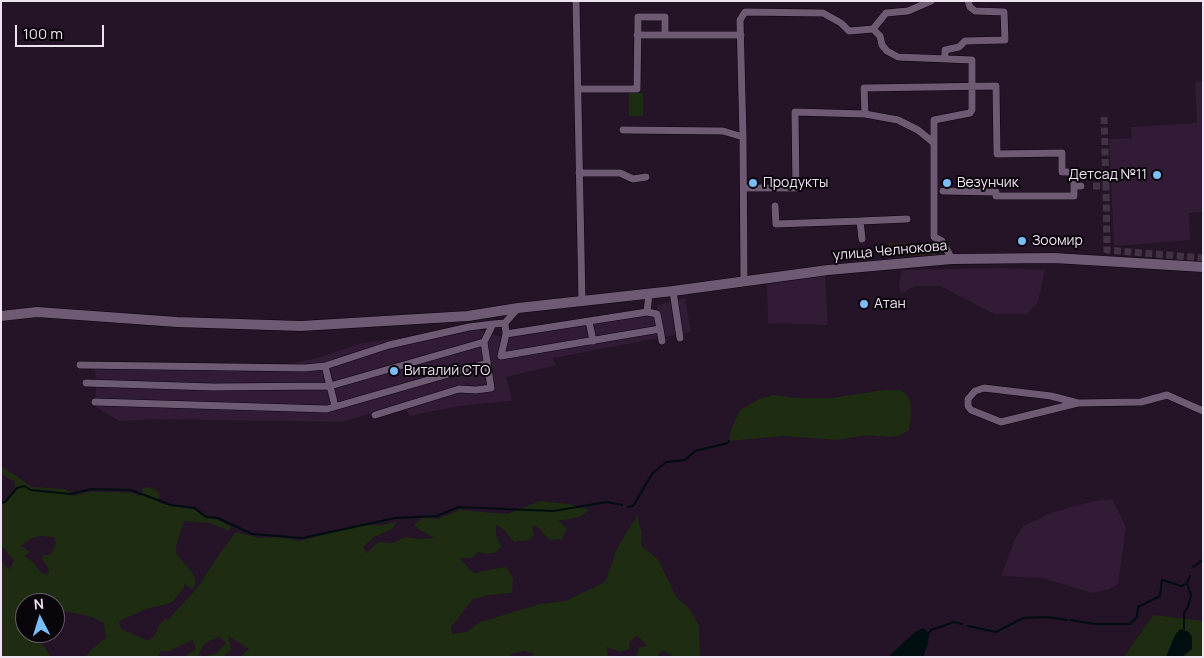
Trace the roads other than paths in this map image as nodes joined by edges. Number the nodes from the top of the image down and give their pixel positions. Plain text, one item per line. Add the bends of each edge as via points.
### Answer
1 (576, 1) edge
2 (932, 1) edge
3 (968, 1) edge
4 (873, 29) junction
5 (638, 35) junction
6 (665, 35) junction
7 (740, 36) junction
8 (945, 59) junction
9 (972, 87) junction
10 (578, 89) junction
11 (865, 114) junction
12 (624, 130) dead end
13 (743, 137) junction
14 (934, 143) junction
15 (579, 173) junction
16 (646, 177) dead end
17 (744, 188) junction
18 (942, 191) dead end
19 (775, 206) dead end
20 (906, 219) dead end
21 (860, 221) junction
22 (862, 239) dead end
23 (952, 259) junction
24 (1203, 268) edge
25 (744, 280) junction
26 (673, 291) junction
27 (650, 294) junction
28 (582, 302) junction
29 (518, 308) junction
30 (647, 312) junction
31 (1, 316) edge
32 (589, 321) junction
33 (505, 323) junction
34 (494, 324) junction
35 (660, 329) junction
36 (506, 334) junction
37 (680, 338) dead end
38 (593, 341) junction
39 (662, 341) dead end
40 (484, 342) junction
41 (487, 363) junction
42 (80, 365) dead end
43 (325, 366) junction
44 (86, 383) dead end
45 (330, 386) junction
46 (95, 402) dead end
47 (1078, 404) junction
48 (335, 406) junction
49 (1203, 411) edge
50 (375, 415) dead end

1 - 10 street
2 - 4 street via 908,11 886,13
3 - 8 street via 975,11 1004,12 1005,40 964,41 959,47 945,50
4 - 7 street via 849,31 823,13 745,12 740,20
4 - 8 street via 880,36 882,45 898,57
5 - 6 street
5 - 6 street via 638,17 665,17
5 - 10 street via 637,89
6 - 7 street
7 - 13 street
8 - 9 street via 972,60
9 - 11 street via 864,88
9 - 14 street via 970,114 934,120
9 - 18 street via 996,86 997,154 1062,153 1062,172 1074,172 1078,186 1074,196 996,196 996,192
10 - 15 street
11 - 14 street via 898,120
11 - 17 street via 795,112 796,188
12 - 13 street via 723,132
13 - 17 street
14 - 23 street via 934,237 942,241
15 - 16 street via 620,173 633,179
15 - 28 street
17 - 25 street
19 - 21 street via 776,224
20 - 21 street
21 - 22 street
23 - 24 main road, улица Челнокова via 1054,258
23 - 25 main road, улица Челнокова
25 - 26 main road, улица Челнокова
26 - 27 main road, улица Челнокова
26 - 37 street
27 - 28 main road, улица Челнокова
27 - 30 street
28 - 29 main road, улица Челнокова
29 - 31 main road, улица Челнокова via 449,317 301,326 177,322 37,312
29 - 33 street
30 - 32 street
30 - 35 street via 657,314
32 - 36 street
32 - 38 street
33 - 34 street
33 - 36 street
34 - 40 street
34 - 43 street via 389,345
35 - 38 street
35 - 39 street
36 - 38 street via 502,356
40 - 41 street
40 - 45 street
41 - 48 street
41 - 50 street via 491,388 459,389
42 - 43 street
43 - 45 street
44 - 45 street
45 - 48 street
46 - 48 street via 327,409
47 - 47 street via 1001,422 971,410 968,399 975,391 984,388 1051,396
47 - 49 street via 1141,402 1167,396

